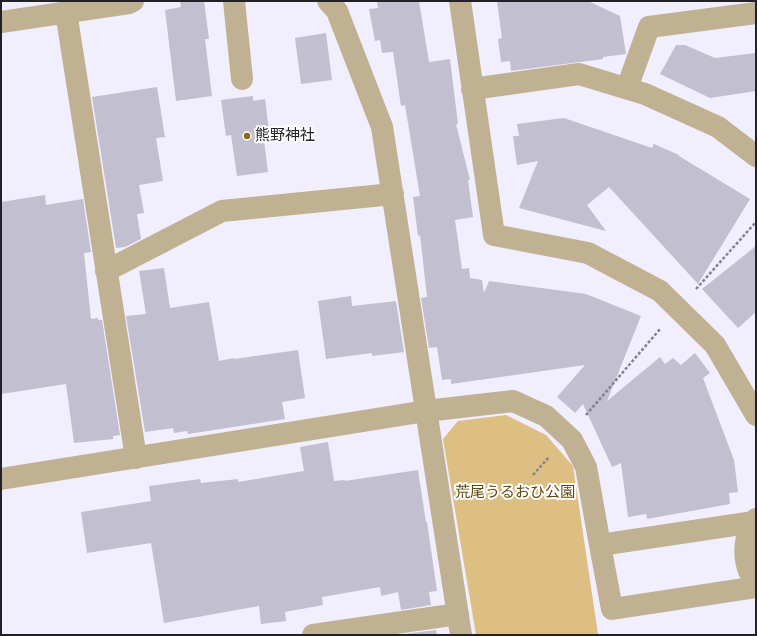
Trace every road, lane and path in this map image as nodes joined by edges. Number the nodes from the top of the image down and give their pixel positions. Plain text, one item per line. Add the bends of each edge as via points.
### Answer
1 (133, 1) edge
2 (234, 1) edge
3 (328, 1) edge
4 (460, 1) edge
5 (66, 12) junction
6 (756, 13) edge
7 (1, 22) edge
8 (242, 79) dead end
9 (627, 88) junction
10 (472, 89) junction
11 (756, 156) edge
12 (393, 194) junction
13 (756, 222) edge
14 (106, 271) junction
15 (678, 308) junction
16 (426, 411) junction
17 (756, 415) edge
18 (567, 436) junction
19 (136, 458) junction
20 (533, 475) dead end
21 (1, 479) edge
22 (755, 521) edge
23 (600, 545) junction
24 (756, 582) edge
25 (756, 587) edge
26 (458, 614) junction
27 (313, 635) edge
28 (461, 635) edge

1 - 5 street
2 - 8 street
3 - 12 street via 337,11 382,127
4 - 10 street
5 - 7 street
5 - 14 street
6 - 9 street via 650,27
9 - 10 street via 579,74
9 - 11 street via 718,127
10 - 15 street via 494,235 588,253 660,291
12 - 14 street via 222,211
12 - 16 street
13 - 15 path
14 - 19 street
15 - 17 street via 715,345
15 - 18 path
16 - 18 street via 512,401 546,416
16 - 19 street
16 - 26 street
18 - 20 path
18 - 23 street via 572,440 586,467
19 - 21 street
22 - 23 street
22 - 24 street via 747,538 745,555 749,572
23 - 25 street via 612,609
26 - 27 street
26 - 28 street

